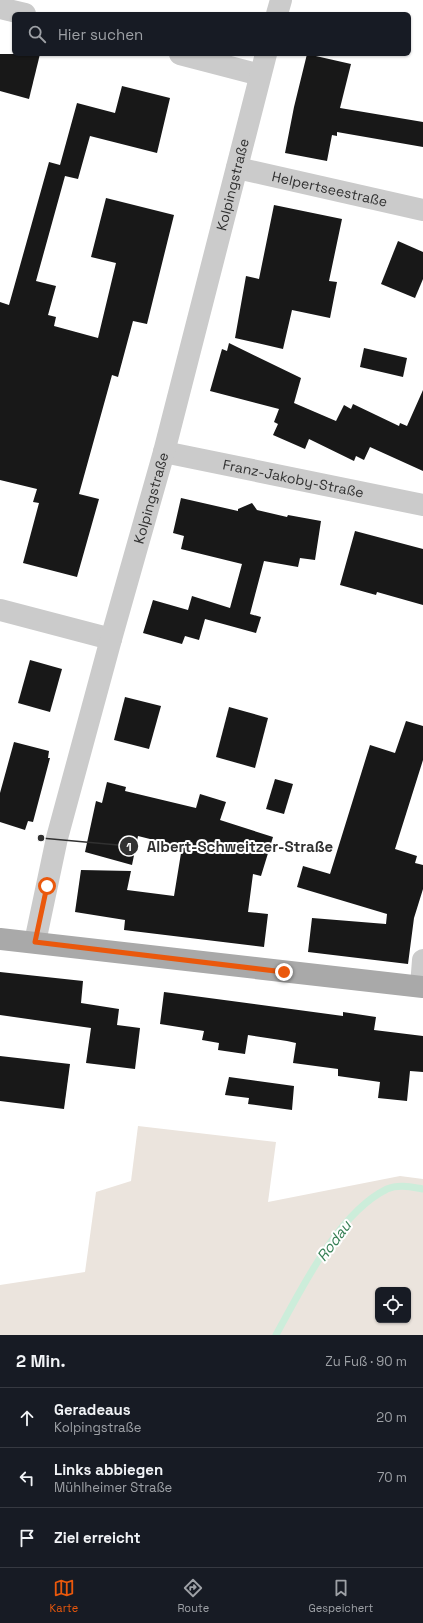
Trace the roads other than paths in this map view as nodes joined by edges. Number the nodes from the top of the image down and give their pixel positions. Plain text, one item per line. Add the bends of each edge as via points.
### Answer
1 (281, 0) edge
2 (0, 8) edge
3 (16, 12) edge
4 (278, 12) edge
5 (188, 56) edge
6 (265, 56) edge
7 (260, 75) junction
8 (237, 168) junction
9 (423, 210) edge
10 (164, 452) junction
11 (423, 505) edge
12 (0, 610) edge
13 (111, 639) junction
14 (0, 939) edge
15 (35, 942) junction
16 (423, 960) edge
17 (422, 987) edge

1 - 4 street
2 - 3 street
5 - 7 street
6 - 7 street, Kolpingstraße
7 - 8 street, Kolpingstraße
8 - 9 street, Helpertseestraße
8 - 10 street, Kolpingstraße
10 - 11 street, Franz-Jakoby-Straße
10 - 13 street, Kolpingstraße
12 - 13 street
13 - 15 street, Kolpingstraße via 57,838
14 - 15 main road
15 - 17 main road
16 - 17 street

